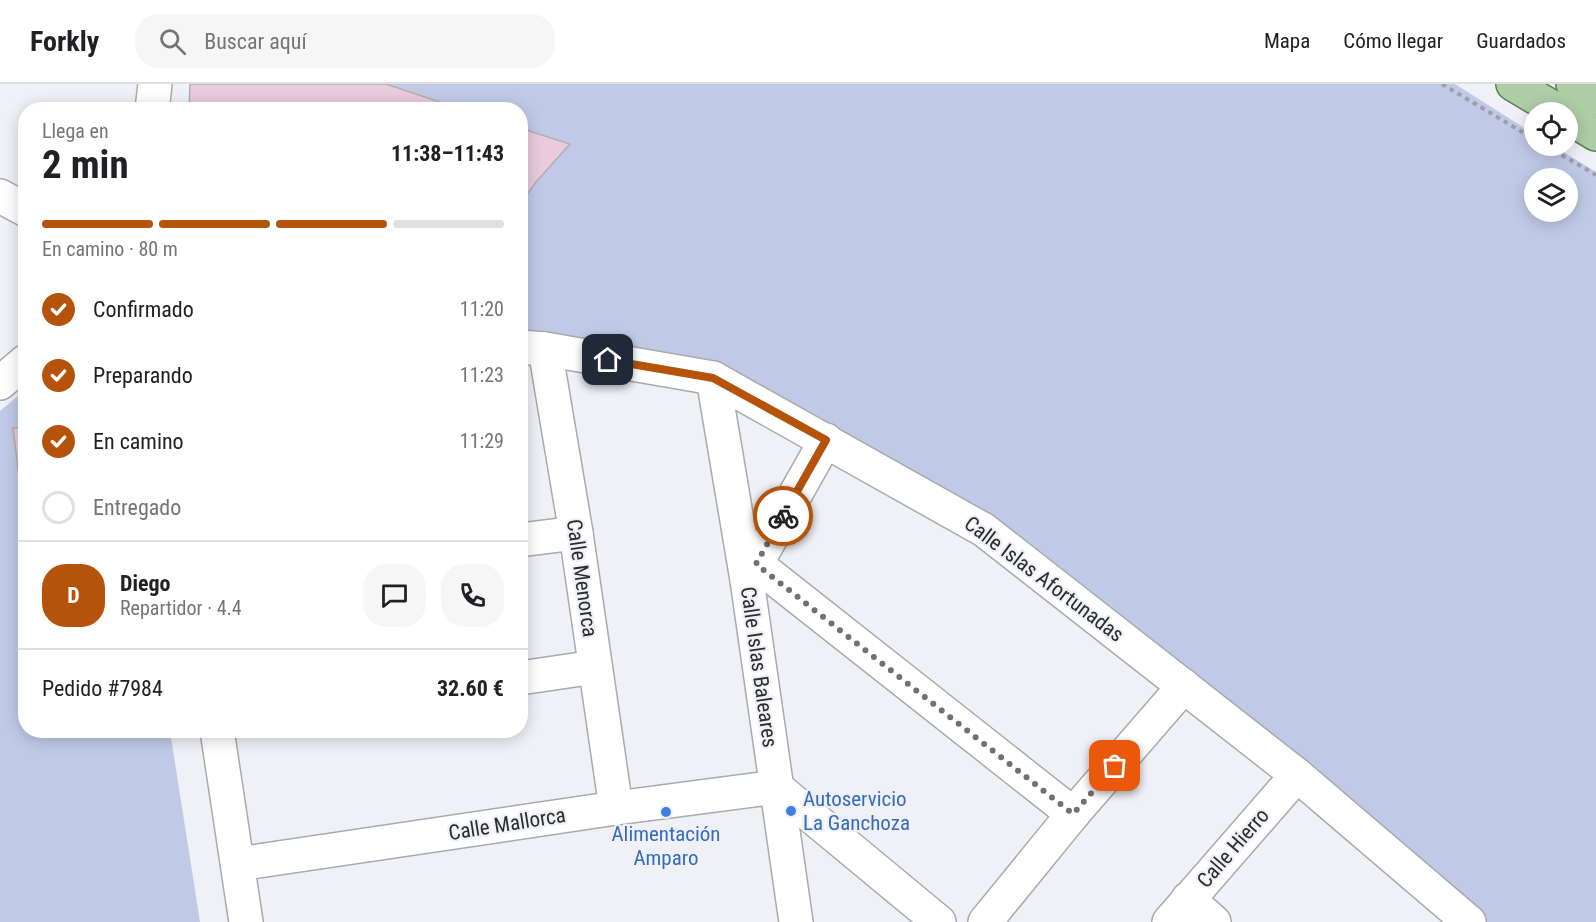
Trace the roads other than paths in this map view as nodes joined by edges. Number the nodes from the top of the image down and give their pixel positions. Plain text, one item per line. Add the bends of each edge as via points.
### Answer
1 (155, 84) edge
2 (1513, 84) edge
3 (1573, 84) edge
4 (1596, 98) edge
5 (153, 102) edge
6 (1543, 102) edge
7 (1578, 123) edge
8 (1596, 134) edge
9 (0, 196) edge
10 (18, 206) edge
11 (533, 348) edge
12 (18, 368) edge
13 (713, 378) junction
14 (0, 383) edge
15 (826, 440) junction
16 (576, 533) junction
17 (528, 539) edge
18 (751, 572) junction
19 (595, 667) junction
20 (528, 677) edge
21 (1184, 686) junction
22 (218, 738) edge
23 (1297, 775) junction
24 (776, 787) junction
25 (616, 808) junction
26 (1073, 814) junction
27 (238, 864) junction
28 (1179, 910) edge
29 (246, 922) edge
30 (796, 922) edge
31 (939, 922) edge
32 (985, 922) edge
33 (1214, 922) edge
34 (1469, 922) edge

1 - 5 street
2 - 6 main road
3 - 4 main road
7 - 8 main road
9 - 10 street
11 - 13 street, Calle Islas Afortunadas
11 - 16 street, Calle Menorca
12 - 14 street
13 - 15 street, Calle Islas Afortunadas
13 - 18 street, Calle Islas Baleares
15 - 18 street
15 - 21 street, Calle Islas Afortunadas via 984,530
16 - 17 street
16 - 19 street, Calle Menorca
18 - 24 street, Calle Islas Baleares
18 - 26 street
19 - 20 street
19 - 25 street, Calle Menorca
21 - 23 street, Calle Islas Afortunadas
21 - 26 street
22 - 27 street
23 - 28 street, Calle Hierro
23 - 34 street, Calle Islas Afortunadas
24 - 25 street, Calle Mallorca
24 - 30 street, Calle Islas Baleares
24 - 31 street
25 - 27 street, Calle Mallorca
26 - 32 street
27 - 29 street
28 - 33 street

